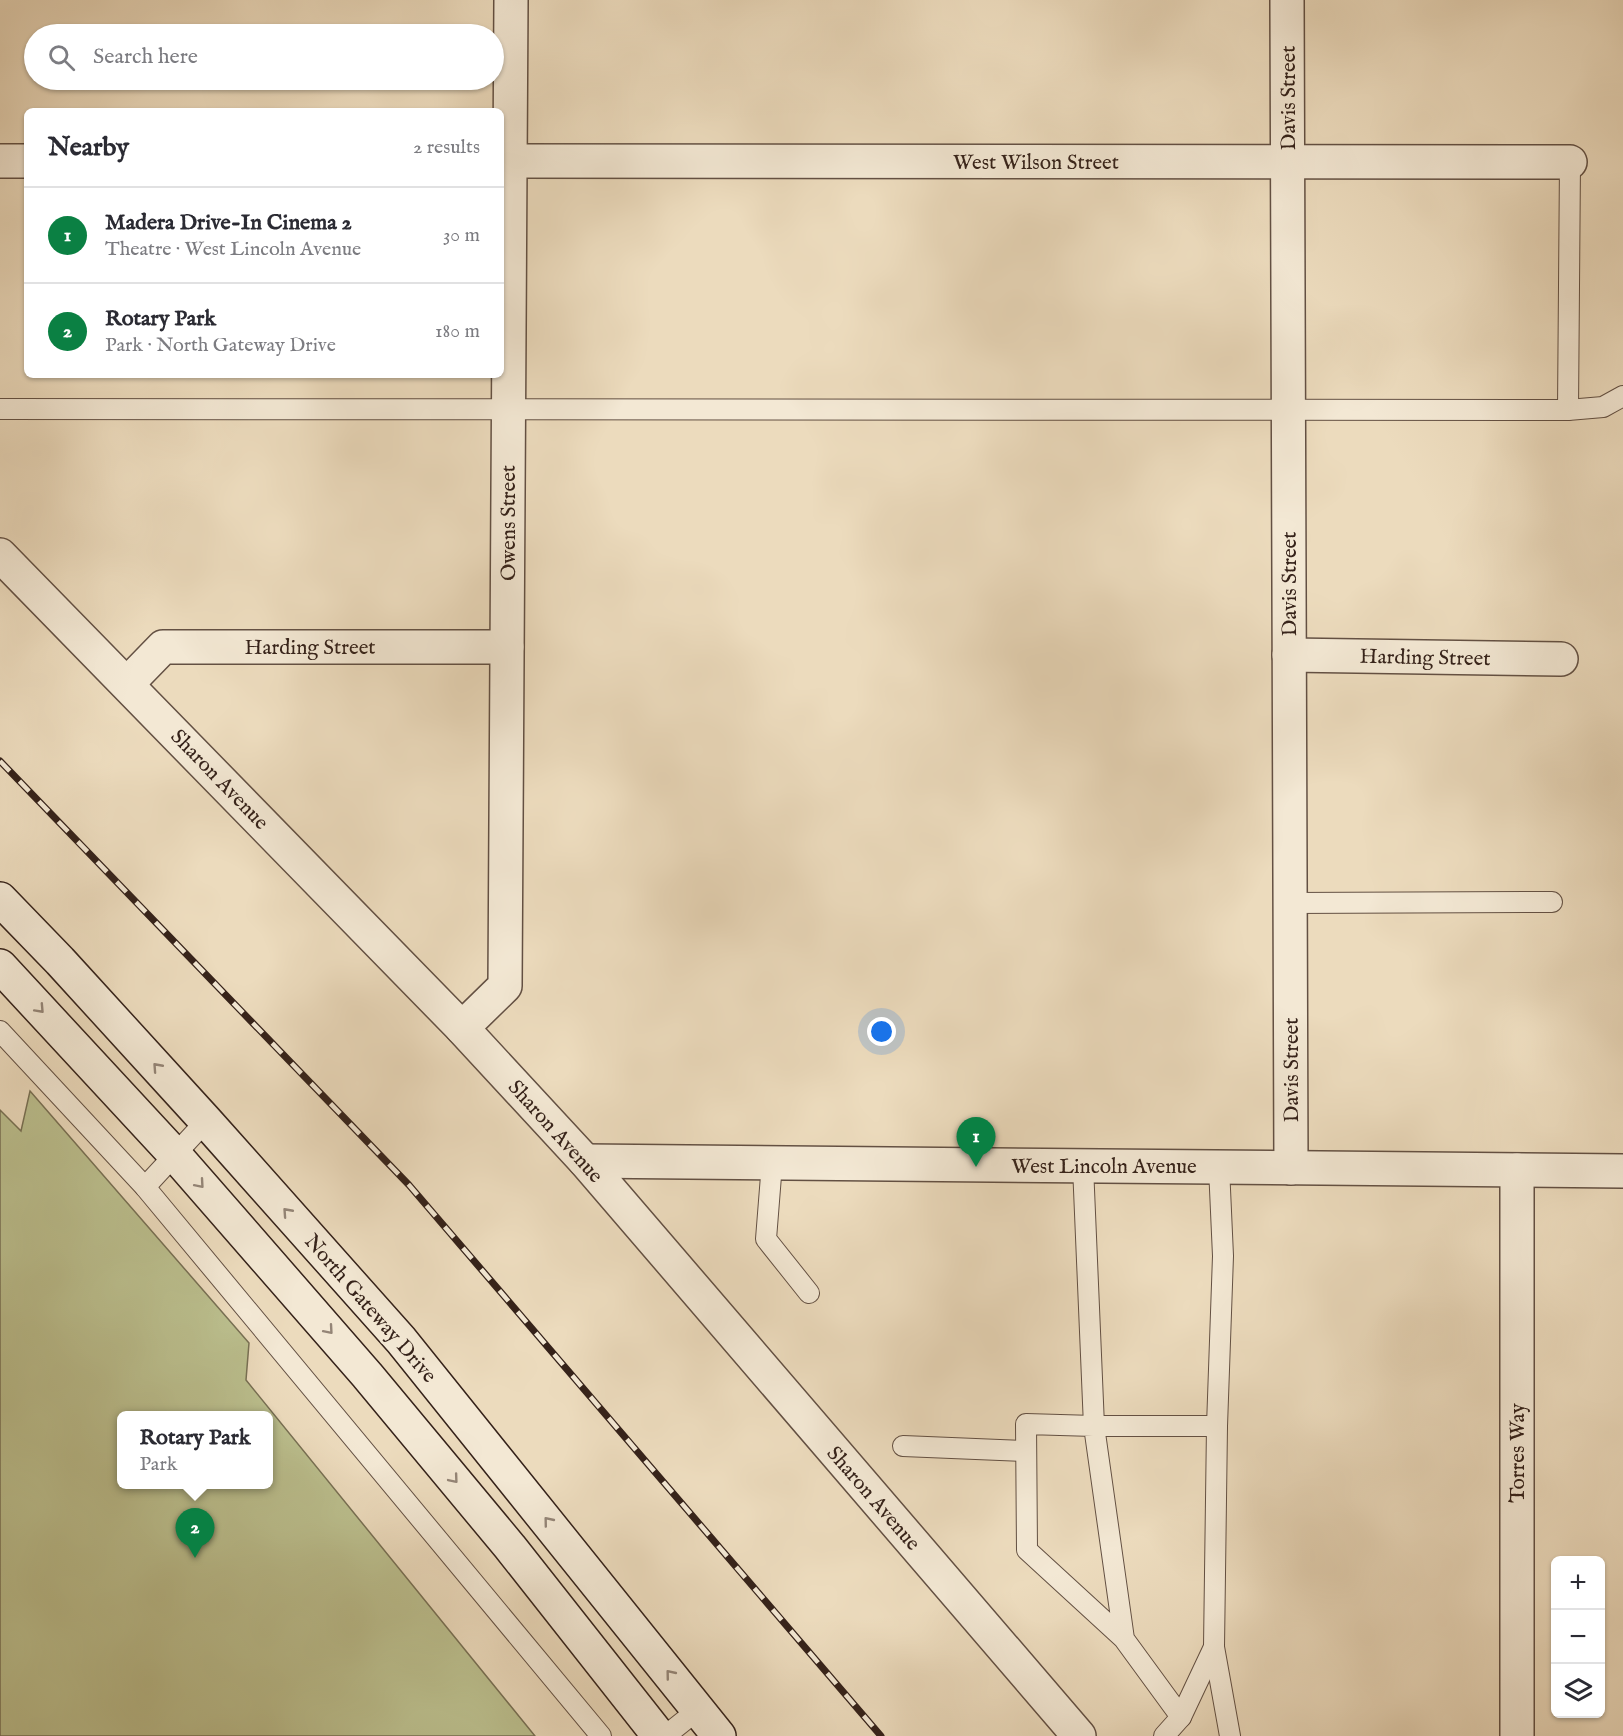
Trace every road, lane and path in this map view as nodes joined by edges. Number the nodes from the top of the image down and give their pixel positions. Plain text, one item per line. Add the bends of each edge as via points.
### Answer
1 (511, 0) edge
2 (1287, 0) edge
3 (0, 161) edge
4 (24, 161) edge
5 (506, 161) edge
6 (1288, 162) junction
7 (1570, 162) joint
8 (1623, 396) edge
9 (0, 408) edge
10 (508, 409) junction
11 (1289, 410) junction
12 (1568, 410) junction
13 (0, 555) edge
14 (507, 647) junction
15 (1289, 656) junction
16 (1561, 659) dead end
17 (127, 684) junction
18 (0, 899) edge
19 (1552, 902) dead end
20 (1290, 903) junction
21 (0, 966) edge
22 (462, 1029) junction
23 (0, 1031) edge
24 (206, 1120) junction
25 (176, 1156) junction
26 (585, 1161) junction
27 (772, 1163) junction
28 (1083, 1166) junction
29 (1218, 1167) junction
30 (1291, 1168) junction
31 (1517, 1170) junction
32 (1623, 1171) edge
33 (145, 1187) junction
34 (809, 1293) dead end
35 (1094, 1426) junction
36 (1217, 1426) junction
37 (903, 1446) dead end
38 (1026, 1451) junction
39 (1124, 1639) junction
40 (1214, 1647) junction
41 (699, 1709) junction
42 (1180, 1718) junction
43 (601, 1736) edge
44 (659, 1736) edge
45 (665, 1736) edge
46 (719, 1736) edge
47 (1079, 1736) edge
48 (1164, 1736) edge
49 (1230, 1736) edge
50 (1517, 1736) edge

1 - 5 street, Owens Street
2 - 6 street, Davis Street
3 - 4 street
5 - 6 street, West Wilson Street
5 - 10 street, Owens Street
6 - 7 street, West Wilson Street
6 - 11 street, Davis Street
7 - 12 lane
8 - 12 lane via 1603,407
9 - 10 lane
10 - 11 lane
10 - 14 street, Owens Street
11 - 12 lane
11 - 15 street, Davis Street
13 - 17 street, Sharon Avenue
14 - 17 street, Harding Street via 164,647
14 - 22 street, Owens Street via 505,986
15 - 16 street, Harding Street
15 - 20 street, Davis Street
17 - 22 street, Sharon Avenue
24 -> 18 street, North Gateway Drive
19 - 20 lane
20 - 30 street, Davis Street
21 -> 25 street
22 - 26 street, Sharon Avenue
23 - 33 lane
24 - 25 lane
41 -> 24 street, North Gateway Drive via 401,1340
25 - 33 lane
25 -> 44 street via 367,1375 510,1547
26 - 27 street, West Lincoln Avenue
26 - 47 street, Sharon Avenue
27 - 28 street, West Lincoln Avenue
27 - 34 lane via 766,1239
28 - 29 street, West Lincoln Avenue
28 - 35 lane
29 - 30 street, West Lincoln Avenue
29 - 36 lane via 1223,1256
30 - 31 street, West Lincoln Avenue
31 - 32 street, West Lincoln Avenue
31 - 50 street, Torres Way
33 - 43 lane
35 - 36 lane
35 - 38 lane via 1026,1424
35 - 39 lane
36 - 40 lane
37 - 38 lane
38 - 39 lane via 1027,1550
39 - 42 lane
40 - 42 lane
40 - 49 lane
41 - 45 lane
41 - 46 street, North Gateway Drive
42 - 48 lane

